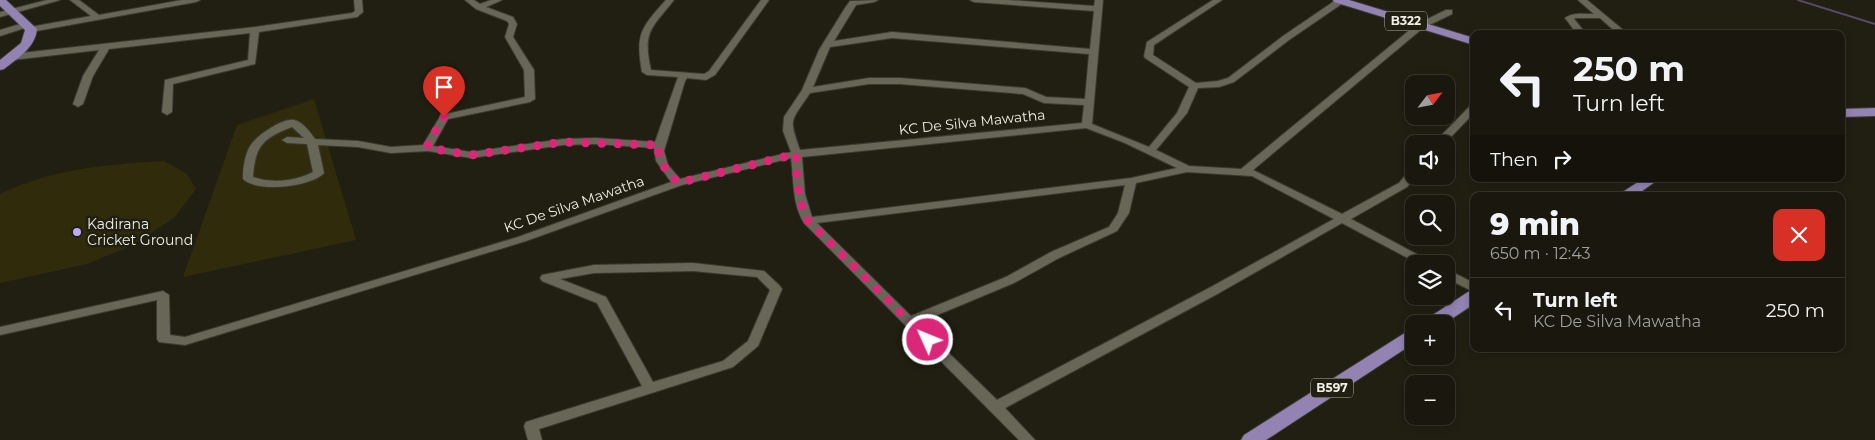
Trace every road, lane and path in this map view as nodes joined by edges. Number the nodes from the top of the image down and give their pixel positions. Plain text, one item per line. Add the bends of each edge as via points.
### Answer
1 (0, 0) edge
2 (56, 0) edge
3 (74, 0) edge
4 (196, 0) edge
5 (358, 0) edge
6 (469, 0) edge
7 (498, 0) edge
8 (670, 0) edge
9 (765, 0) edge
10 (842, 0) edge
11 (874, 0) edge
12 (974, 0) edge
13 (1218, 0) edge
14 (1582, 0) edge
15 (853, 1) edge
16 (1345, 1) edge
17 (1098, 4) edge
18 (479, 7) junction
19 (13, 11) junction
20 (1449, 12) dead end
21 (0, 15) edge
22 (1600, 16) junction
23 (99, 18) junction
24 (1420, 26) junction
25 (29, 27) junction
26 (255, 30) junction
27 (1578, 30) edge
28 (1619, 30) edge
29 (0, 33) edge
30 (1470, 41) edge
31 (827, 45) junction
32 (106, 46) junction
33 (1093, 52) junction
34 (12, 57) junction
35 (0, 66) edge
36 (684, 75) junction
37 (1194, 86) junction
38 (807, 91) junction
39 (1088, 102) junction
40 (78, 104) dead end
41 (1470, 110) edge
42 (167, 112) dead end
43 (1875, 112) edge
44 (1845, 113) edge
45 (1087, 125) junction
46 (1447, 135) edge
47 (288, 140) dead end
48 (312, 141) junction
49 (659, 145) junction
50 (428, 148) junction
51 (1150, 151) junction
52 (796, 154) junction
53 (1187, 168) junction
54 (1244, 172) junction
55 (1131, 181) junction
56 (1647, 182) edge
57 (678, 183) junction
58 (1405, 183) edge
59 (1632, 192) edge
60 (1341, 220) junction
61 (808, 221) junction
62 (1411, 255) edge
63 (1455, 278) edge
64 (1470, 286) edge
65 (1470, 299) edge
66 (1446, 315) edge
67 (909, 322) junction
68 (0, 331) edge
69 (1405, 341) edge
70 (650, 389) junction
71 (996, 407) junction
72 (535, 440) edge
73 (1028, 440) edge
74 (1251, 440) edge

1 - 19 main road
2 - 19 street
3 - 23 street
4 - 23 street
5 - 26 street via 359,12 354,16
6 - 18 street
7 - 18 street
8 - 36 street via 647,26 642,37 643,56 646,72
9 - 36 street via 712,73 706,77
10 - 15 street
11 - 15 street
12 - 17 street
13 - 37 street via 1150,44 1148,56
14 - 22 street
15 - 31 street
16 - 24 main road, B322
16 - 37 street via 1286,38 1231,80
17 - 33 street
18 - 50 street via 510,18 513,24 510,37 529,70 530,99 444,117
19 - 21 street
19 - 25 main road
20 - 24 street
22 - 27 street via 1569,18
22 - 28 street
23 - 25 street
24 - 30 main road, B322
24 - 54 street
25 - 29 street
25 - 34 main road via 31,38
26 - 32 street
26 - 42 street via 252,62 168,82
31 - 33 street via 892,35
31 - 38 street via 820,54
32 - 34 street
32 - 40 street via 88,76
33 - 39 street
34 - 35 main road
36 - 49 street
37 - 51 street via 1191,100
38 - 39 street via 868,81 900,81 1025,91 1044,100
38 - 52 street via 796,104 787,128
39 - 45 street
41 - 46 street
43 - 44 main road
45 - 51 street
45 - 52 street, KC De Silva Mawatha
47 - 48 street
48 - 48 street via 293,123 265,134 249,158 248,179 288,183 310,180 319,173
48 - 50 street via 391,150
49 - 50 street via 563,142 471,155
49 - 57 street via 657,154 660,161
51 - 53 street
52 - 57 street, KC De Silva Mawatha
52 - 61 street via 800,206
53 - 54 street
53 - 55 street
54 - 60 street via 1254,173
55 - 61 street
55 - 67 street via 1123,215 1113,229 1010,280
56 - 59 main road
57 - 68 street, KC De Silva Mawatha via 522,239 185,341 164,339 163,295
58 - 60 street
60 - 62 street
60 - 71 street
61 - 67 street
63 - 64 street
65 - 66 main road
67 - 71 street
69 - 74 main road, B597
70 - 70 street via 728,364 753,343 776,289 760,274 693,267 594,269 546,278 602,300
70 - 72 street via 530,426
71 - 73 street

